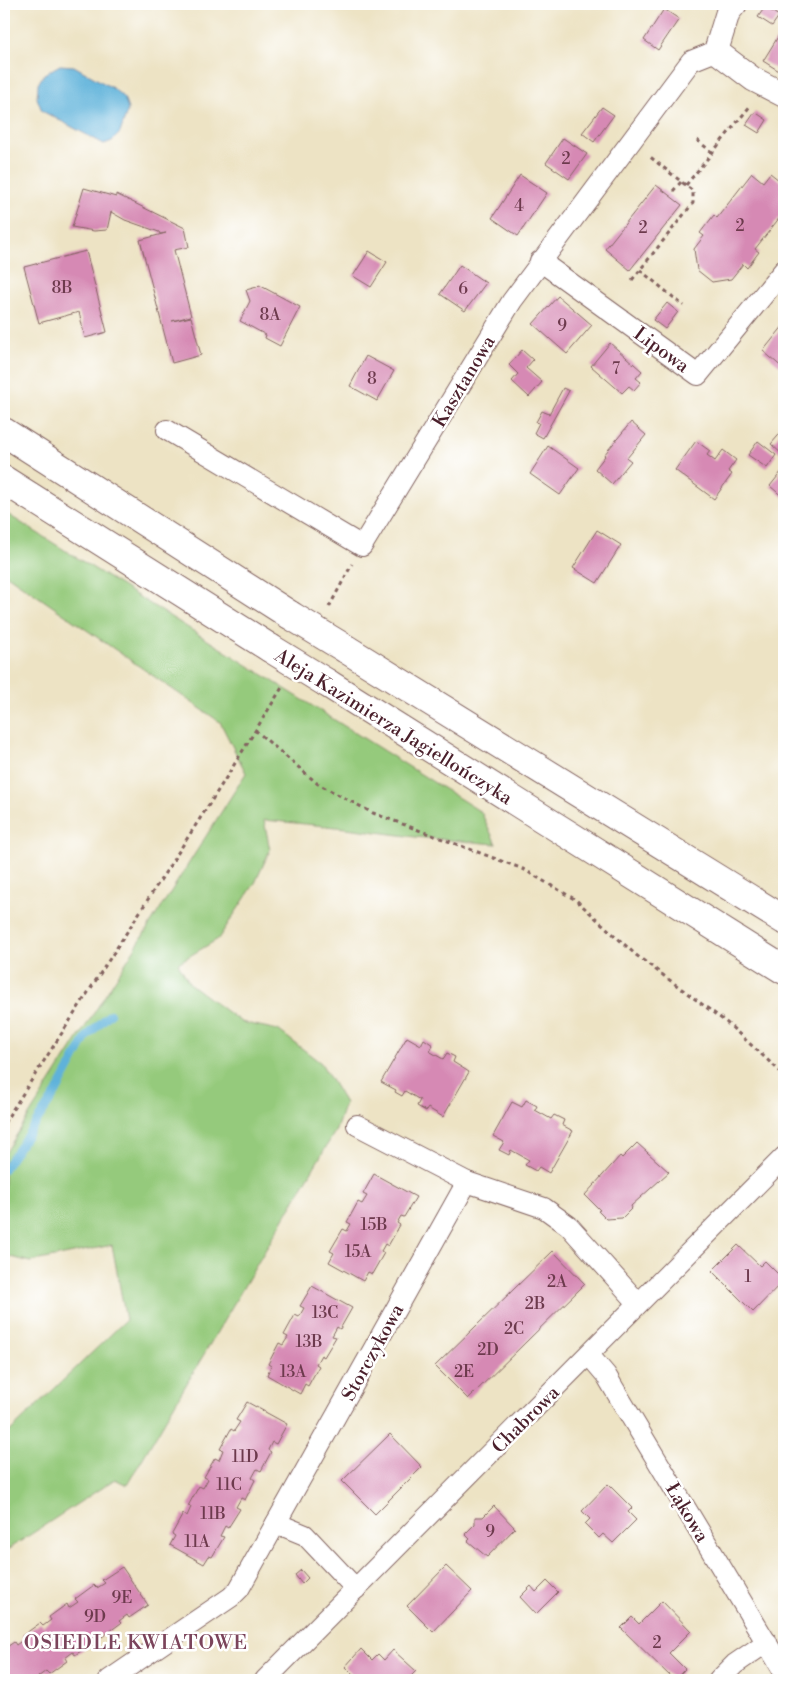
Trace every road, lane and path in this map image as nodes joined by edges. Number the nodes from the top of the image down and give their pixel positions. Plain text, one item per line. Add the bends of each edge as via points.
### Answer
1 (735, 4) edge
2 (716, 51) junction
3 (784, 95) edge
4 (756, 99) dead end
5 (697, 140) dead end
6 (713, 152) junction
7 (647, 155) dead end
8 (681, 182) junction
9 (686, 186) junction
10 (673, 191) dead end
11 (540, 262) junction
12 (640, 270) junction
13 (784, 270) edge
14 (632, 280) dead end
15 (684, 306) dead end
16 (167, 430) dead end
17 (4, 432) edge
18 (4, 480) edge
19 (362, 546) junction
20 (331, 604) dead end
21 (279, 693) dead end
22 (255, 730) junction
23 (784, 920) edge
24 (784, 970) edge
25 (784, 1075) edge
26 (4, 1122) edge
27 (357, 1125) dead end
28 (784, 1157) edge
29 (467, 1182) junction
30 (638, 1303) junction
31 (589, 1355) junction
32 (276, 1523) junction
33 (356, 1589) junction
34 (766, 1642) junction
35 (784, 1672) edge
36 (109, 1680) edge
37 (265, 1680) edge
38 (719, 1680) edge

1 - 2 street via 728,12
2 - 3 street via 753,79
2 - 11 street, Kasztanowa via 691,61
4 - 6 path
5 - 6 path
6 - 9 path
7 - 8 path
8 - 9 path
8 - 10 path
9 - 12 path via 693,191 693,203
11 - 13 street, Lipowa via 698,375
11 - 19 street, Kasztanowa via 512,301
12 - 14 path
12 - 15 path
16 - 19 street
17 - 23 highway, Aleja Kazimierza Jagiellończyka, bridge via 290,615
18 - 24 highway, Aleja Kazimierza Jagiellończyka, bridge
19 - 20 path
21 - 22 path
22 - 25 path via 318,784 373,813 523,869 576,900 636,955 726,1022
22 - 26 path
27 - 29 street
28 - 30 street, Chabrowa
29 - 30 street via 544,1208 569,1226
29 - 32 street, Storczykowa
30 - 31 street, Chabrowa
31 - 33 street, Chabrowa
31 - 34 street, Łąkowa via 610,1381
32 - 33 street via 305,1535
32 - 36 street, Storczykowa via 239,1589 231,1597
33 - 37 street, Chabrowa
34 - 35 street, Łąkowa
34 - 38 street

